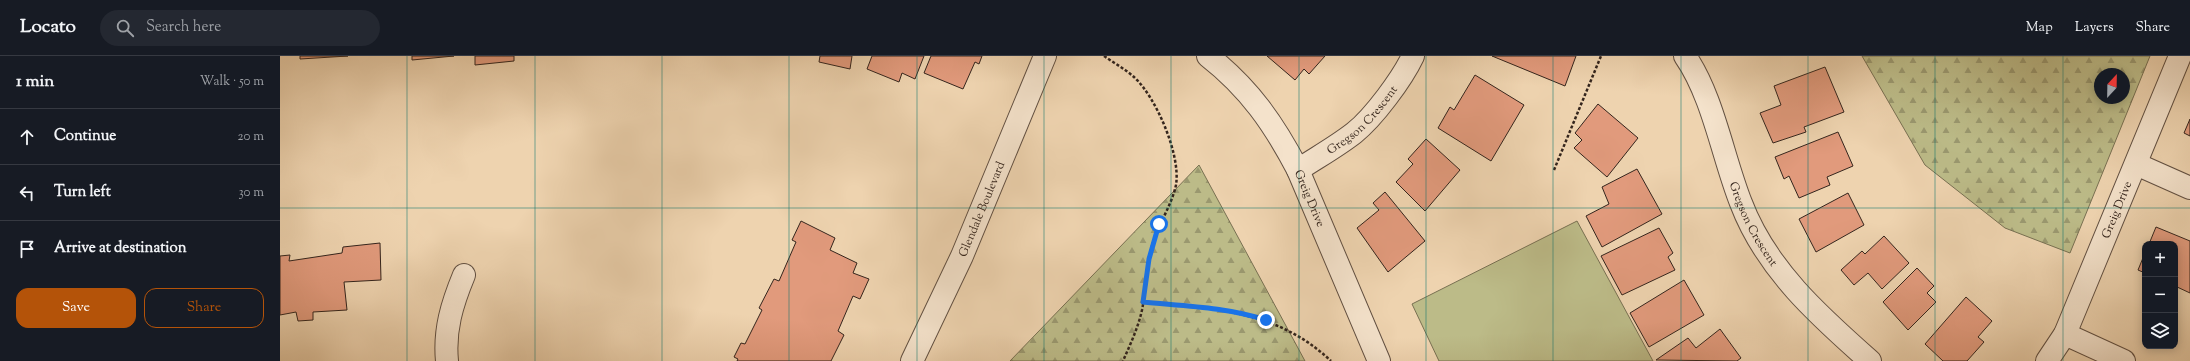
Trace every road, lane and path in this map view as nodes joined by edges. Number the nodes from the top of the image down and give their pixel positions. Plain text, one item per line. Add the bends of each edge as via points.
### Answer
1 (1045, 56) edge
2 (1104, 56) edge
3 (1208, 56) edge
4 (1413, 56) edge
5 (1601, 56) edge
6 (1685, 56) edge
7 (2180, 56) edge
8 (2136, 164) junction
9 (1298, 170) junction
10 (1554, 170) dead end
11 (2190, 188) edge
12 (464, 275) dead end
13 (1143, 302) junction
14 (2064, 334) junction
15 (447, 361) edge
16 (912, 361) edge
17 (1123, 361) edge
18 (1331, 361) edge
19 (1379, 361) edge
20 (1870, 361) edge
21 (2047, 361) edge
22 (2124, 361) edge

1 - 16 street, Glendale Boulevard via 962,256
2 - 13 path via 1134,78 1146,92 1173,151 1177,171 1176,185 1154,239
3 - 9 street, Greig Drive via 1233,76 1262,109
4 - 9 street, Gregson Crescent via 1408,67 1380,104 1354,133
5 - 10 path
6 - 20 street, Gregson Crescent via 1709,107 1741,204 1761,243 1791,285 1828,324
7 - 8 street, Greig Drive
8 - 11 street
8 - 14 street, Greig Drive
9 - 19 street, Greig Drive
12 - 15 street via 451,310 446,347
13 - 17 path via 1134,337
13 - 18 path via 1247,314 1299,336
14 - 21 street, Greig Drive
14 - 22 street

